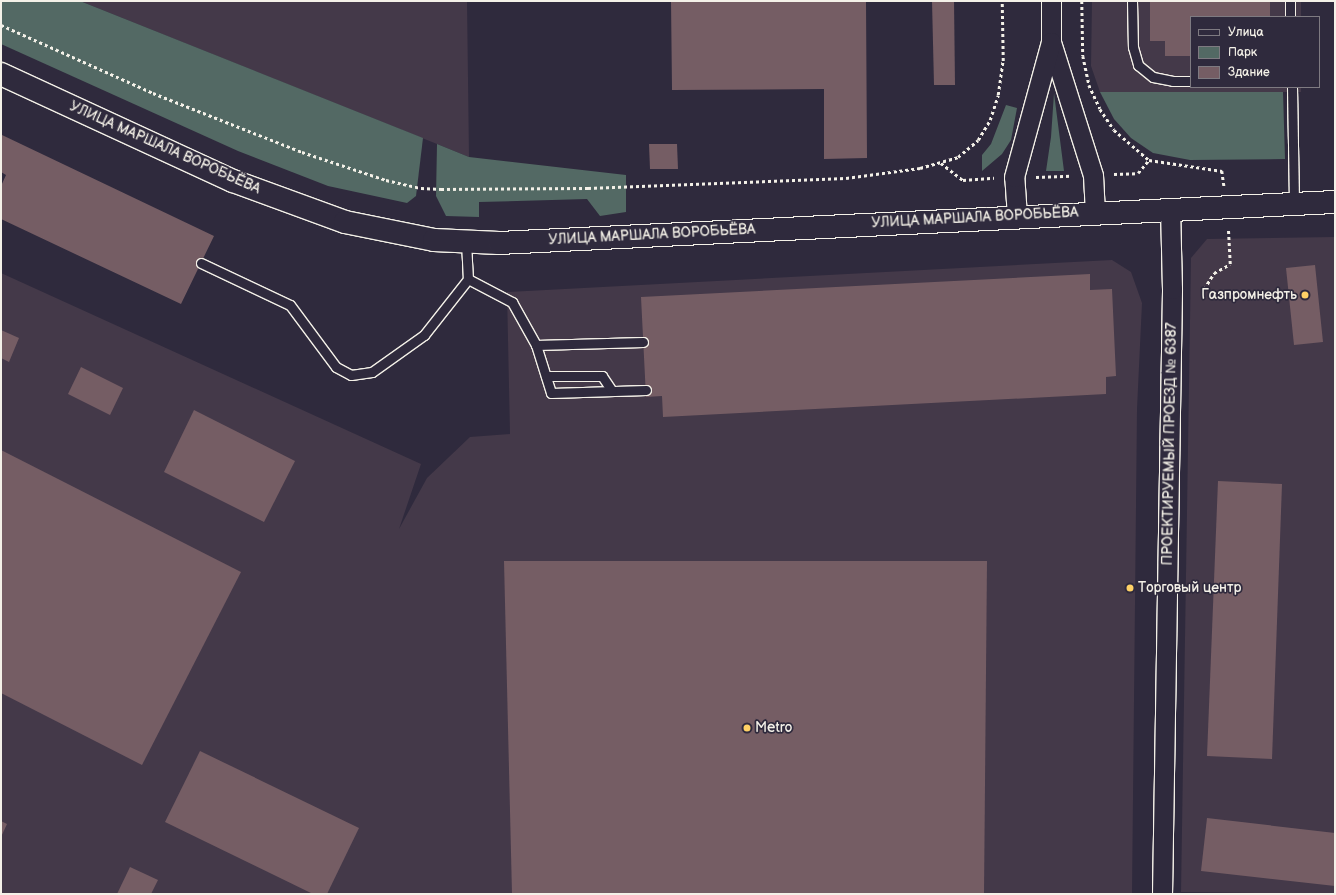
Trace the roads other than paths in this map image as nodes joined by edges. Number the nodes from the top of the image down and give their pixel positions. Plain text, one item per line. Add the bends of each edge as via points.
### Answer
1 (1051, 1) edge
2 (1132, 1) edge
3 (1290, 1) edge
4 (1290, 16) edge
5 (1051, 42) junction
6 (1, 74) edge
7 (1190, 81) edge
8 (1292, 88) edge
9 (1335, 202) edge
10 (1294, 204) junction
11 (1170, 209) junction
12 (1095, 212) junction
13 (1017, 216) junction
14 (466, 242) junction
15 (201, 263) dead end
16 (468, 279) junction
17 (643, 342) dead end
18 (536, 345) junction
19 (546, 376) junction
20 (646, 390) dead end
21 (612, 391) junction
22 (1162, 894) edge

1 - 5 street
2 - 7 lane via 1133,47 1138,65 1153,77 1173,82
3 - 4 lane
5 - 12 street via 1093,175
5 - 13 street via 1014,177
6 - 14 street, УЛИЦА МАРШАЛА ВОРОБЬЁВА via 233,181 322,214 388,232
8 - 10 lane
9 - 10 street, УЛИЦА МАРШАЛА ВОРОБЬЁВА
10 - 11 street, УЛИЦА МАРШАЛА ВОРОБЬЁВА
11 - 12 street, УЛИЦА МАРШАЛА ВОРОБЬЁВА
11 - 22 street, ПРОЕКТИРУЕМЫЙ ПРОЕЗД № 6387 via 1172,289
12 - 13 street, УЛИЦА МАРШАЛА ВОРОБЬЁВА
13 - 14 street, УЛИЦА МАРШАЛА ВОРОБЬЁВА
14 - 16 lane
15 - 16 lane via 290,305 336,367 351,375 372,372 424,335
16 - 18 lane via 512,302
17 - 18 lane
18 - 19 lane
19 - 21 lane via 602,376
19 - 21 lane via 551,393
20 - 21 lane

